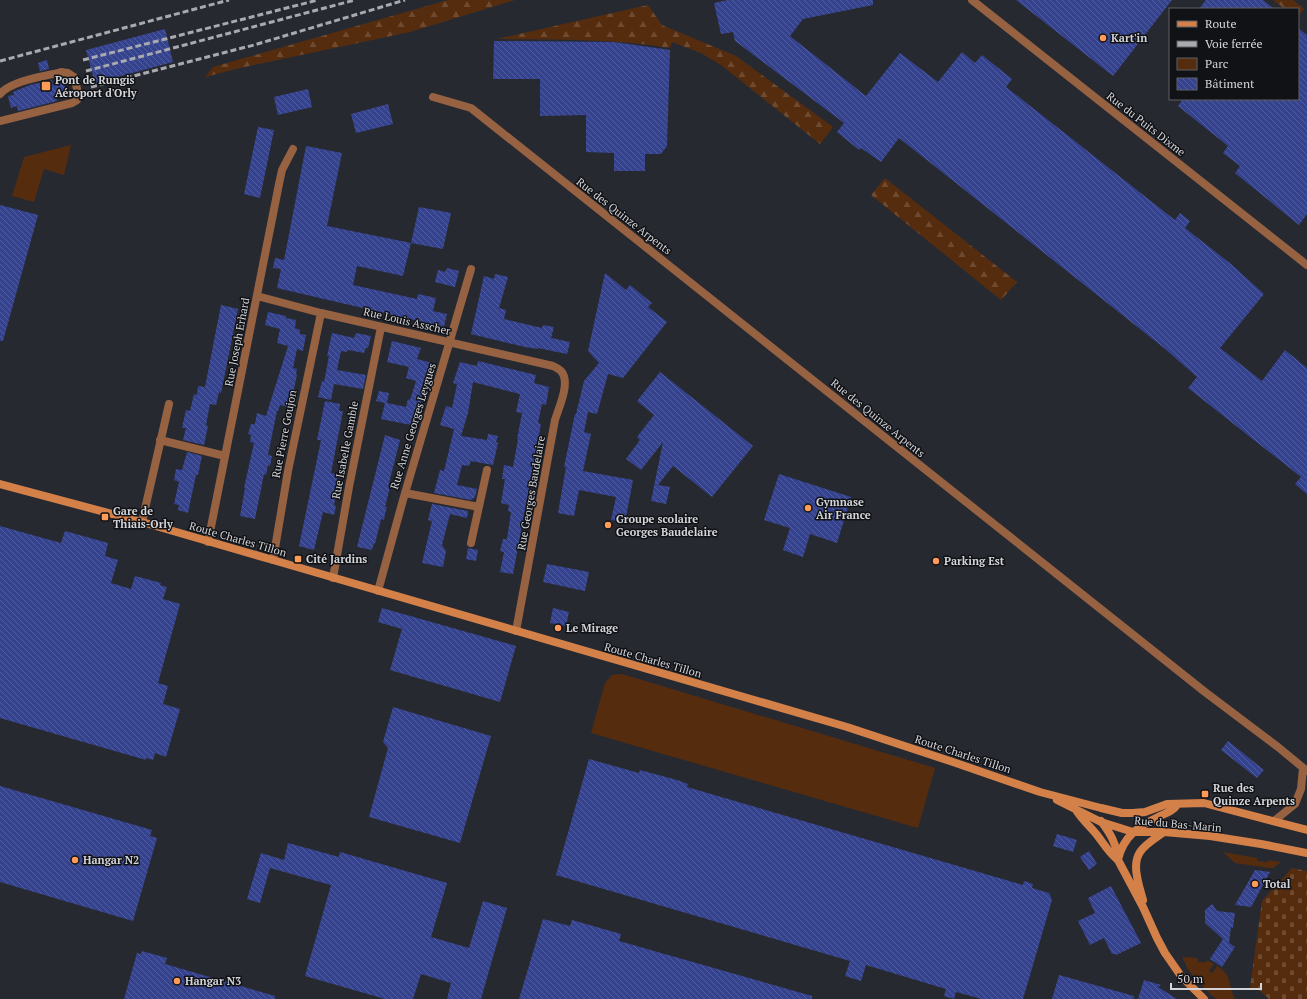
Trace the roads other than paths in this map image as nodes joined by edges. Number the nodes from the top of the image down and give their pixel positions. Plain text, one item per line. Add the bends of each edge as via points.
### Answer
1 (972, 0) edge
2 (0, 94) edge
3 (433, 97) dead end
4 (0, 121) edge
5 (293, 149) dead end
6 (1307, 265) edge
7 (471, 268) dead end
8 (257, 296) junction
9 (321, 313) junction
10 (381, 327) junction
11 (450, 342) junction
12 (553, 366) joint
13 (168, 404) dead end
14 (160, 440) junction
15 (226, 456) junction
16 (487, 470) dead end
17 (0, 484) edge
18 (405, 493) junction
19 (479, 506) junction
20 (142, 522) junction
21 (208, 542) junction
22 (471, 543) dead end
23 (273, 560) junction
24 (333, 578) junction
25 (378, 591) junction
26 (516, 631) junction
27 (1305, 770) edge
28 (1040, 792) junction
29 (1082, 803) junction
30 (1178, 804) junction
31 (1076, 809) junction
32 (1274, 821) junction
33 (1101, 822) junction
34 (1307, 830) edge
35 (1134, 832) junction
36 (1164, 832) junction
37 (1305, 851) edge
38 (1118, 860) junction
39 (1143, 907) junction
40 (1204, 999) edge

1 - 6 street, Rue du Puits Dixme
2 - 4 street via 18,83 61,72 74,77 78,93 77,100 72,103
3 - 27 street, Rue des Quinze Arpents via 471,108
5 - 8 street, Rue Joseph Erhard via 282,170
7 - 11 street, Rue Anne Georges Leygues
8 - 9 street, Rue Louis Asscher
8 - 15 street, Rue Joseph Erhard
9 - 10 street, Rue Louis Asscher
9 - 23 street, Rue Pierre Goujon via 288,471
10 - 11 street, Rue Louis Asscher
10 - 24 street, Rue Isabelle Gamble
11 - 12 street, Rue Louis Asscher
11 - 18 street, Rue Anne Georges Leygues
12 - 26 street, Rue Georges Baudelaire via 561,371 565,390 556,420
13 - 14 street
14 - 15 street
14 - 20 street
15 - 21 street, Rue Joseph Erhard
16 - 19 street
17 - 20 main road, Route Charles Tillon
18 - 19 street
18 - 25 street, Rue Anne Georges Leygues
19 - 22 street
20 - 21 main road, Route Charles Tillon
21 - 23 main road, Route Charles Tillon
23 - 24 main road, Route Charles Tillon
24 - 25 main road, Route Charles Tillon
25 - 26 main road, Route Charles Tillon
26 - 28 main road, Route Charles Tillon via 847,727
27 - 32 street, Rue des Quinze Arpents via 1295,804
28 - 29 main road, Rue du Bas-Marin
28 - 31 main road, Rue du Bas-Marin
29 - 30 main road, Rue du Bas-Marin via 1128,813 1145,812 1167,804
29 - 33 main road
30 - 32 main road, Rue du Bas-Marin via 1208,804
30 - 35 main road via 1170,812 1151,820
31 - 33 main road, Rue du Bas-Marin
31 - 38 main road via 1111,855
32 - 34 main road, Rue du Bas-Marin
33 - 35 main road, Rue du Bas-Marin
33 - 38 main road via 1114,840
35 - 36 main road, Rue du Bas-Marin
35 - 38 main road via 1125,840
36 - 37 main road, Rue du Bas-Marin via 1210,836
36 - 39 main road via 1140,850 1136,858
38 - 39 main road
39 - 40 main road via 1165,953 1181,976

